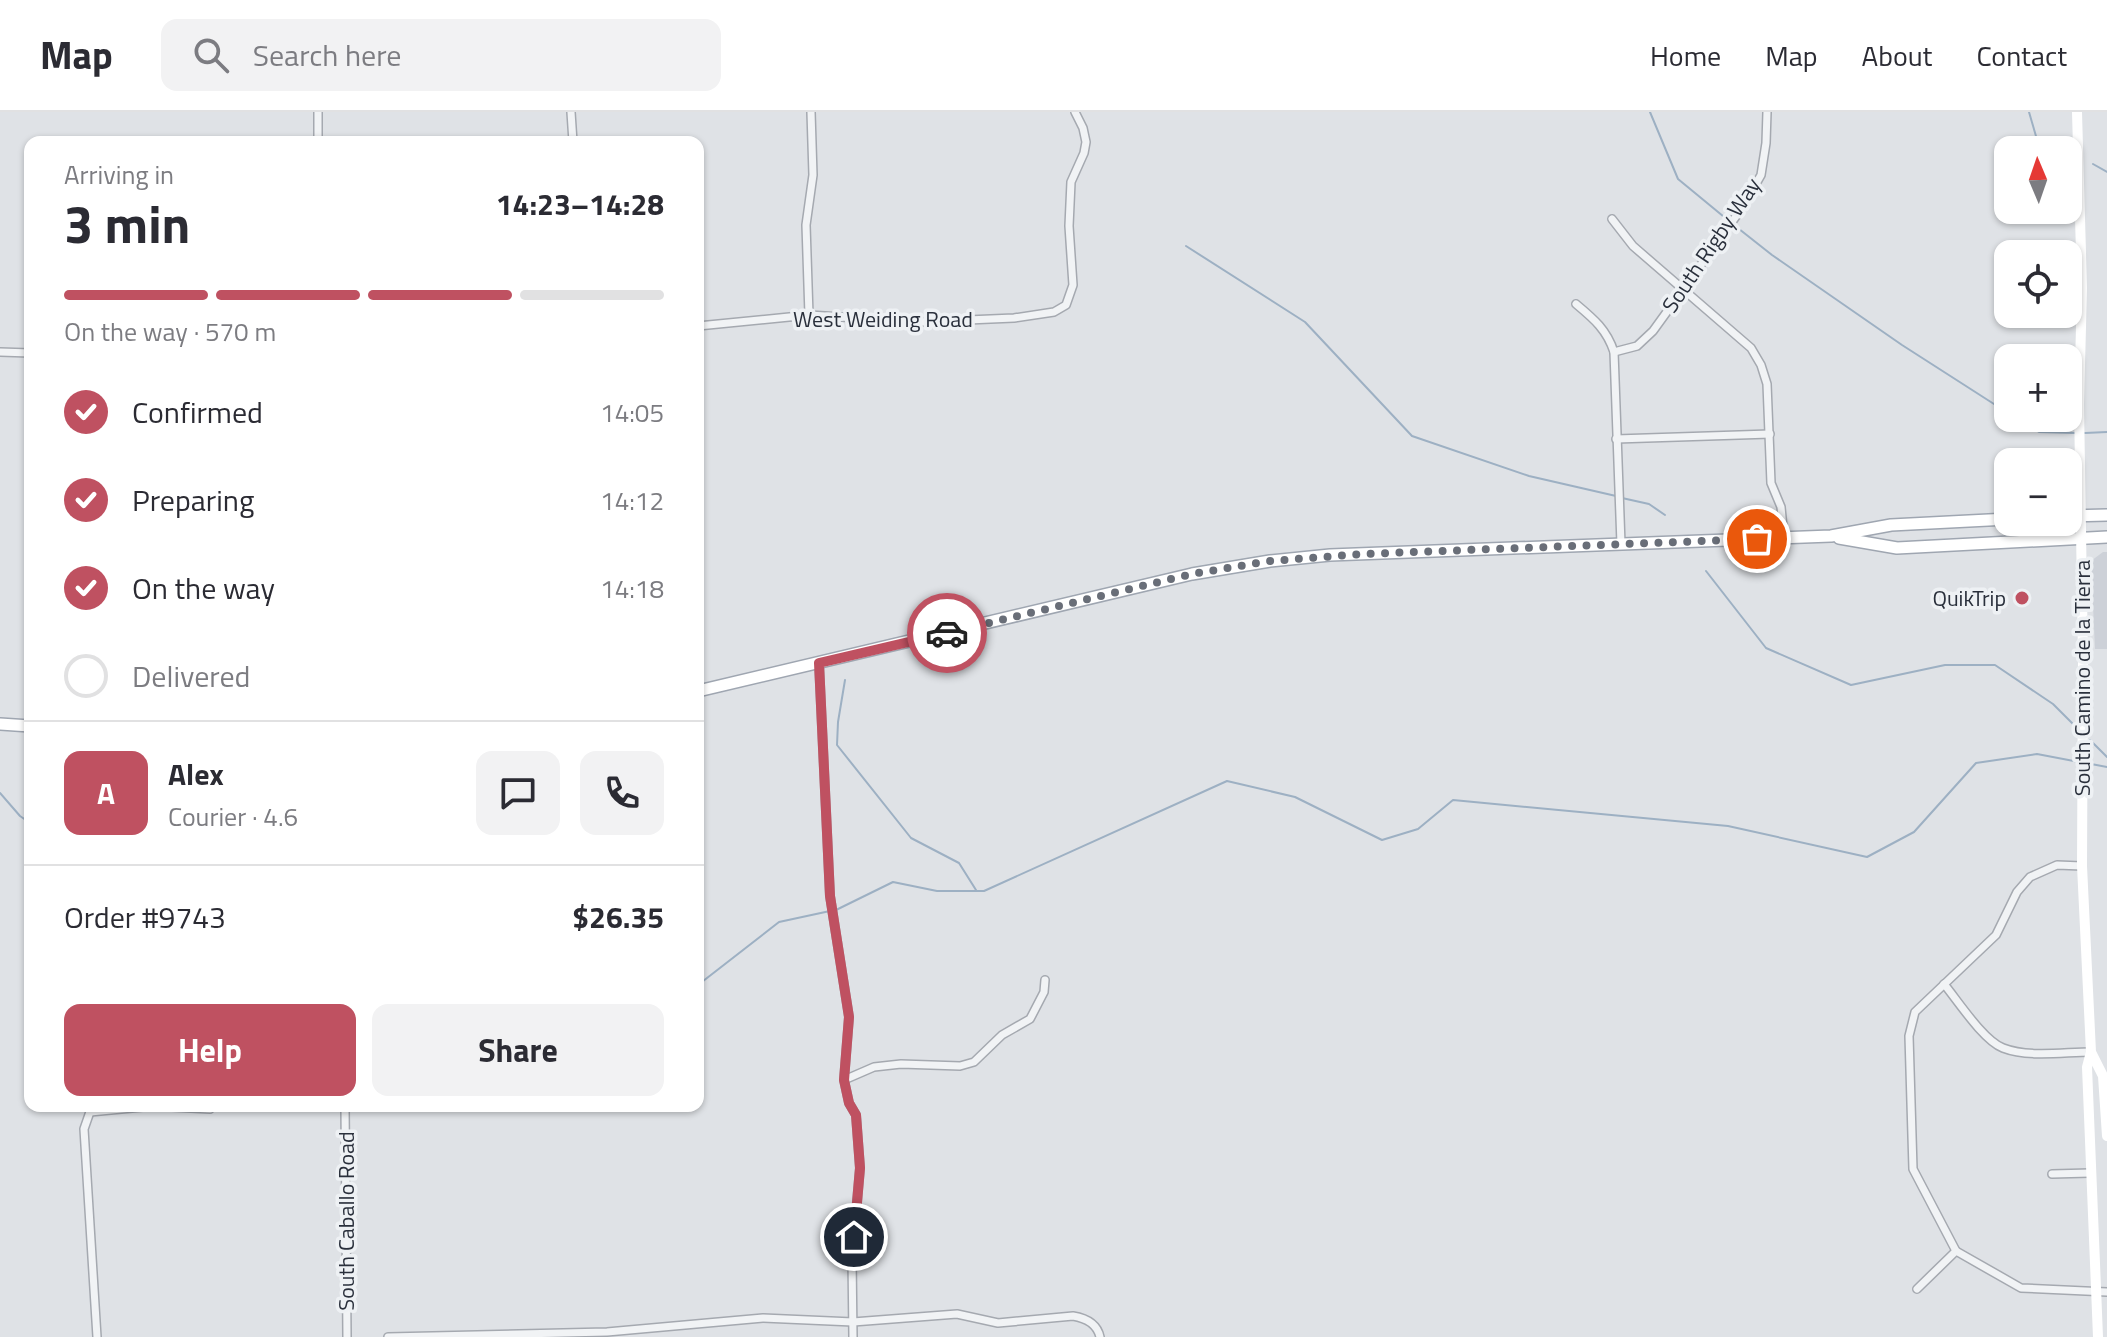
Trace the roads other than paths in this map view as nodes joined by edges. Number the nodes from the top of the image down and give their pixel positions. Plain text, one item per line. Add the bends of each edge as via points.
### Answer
1 (318, 112) edge
2 (571, 112) edge
3 (811, 112) edge
4 (1075, 112) edge
5 (1767, 112) edge
6 (2077, 112) edge
7 (318, 136) edge
8 (573, 136) edge
9 (1612, 219) dead end
10 (1683, 287) junction
11 (1576, 304) dead end
12 (809, 315) junction
13 (704, 325) edge
14 (0, 352) edge
15 (1614, 352) junction
16 (24, 353) edge
17 (1770, 434) junction
18 (1616, 439) junction
19 (2080, 448) edge
20 (2107, 515) edge
21 (2082, 516) edge
22 (1994, 520) edge
23 (1831, 536) junction
24 (2107, 537) edge
25 (1784, 538) junction
26 (2081, 538) junction
27 (1621, 544) junction
28 (819, 663) junction
29 (704, 690) edge
30 (0, 724) edge
31 (24, 726) edge
32 (2082, 866) junction
33 (1045, 980) dead end
34 (1944, 984) junction
35 (2091, 1052) junction
36 (844, 1080) junction
37 (90, 1112) edge
38 (345, 1112) edge
39 (2107, 1136) edge
40 (2090, 1173) junction
41 (2052, 1174) dead end
42 (1956, 1251) junction
43 (1917, 1289) dead end
44 (2103, 1292) edge
45 (853, 1322) junction
46 (607, 1334) edge
47 (97, 1337) edge
48 (347, 1337) edge
49 (388, 1337) edge
50 (853, 1337) edge
51 (1100, 1337) edge
52 (2098, 1337) edge

1 - 7 street
2 - 8 street
3 - 12 street
4 - 12 street, West Weiding Road via 1086,142 1071,182 1073,285 1066,305 1040,315 933,322
5 - 10 street, South Rigby Way via 1761,175
6 - 19 street, South Camino de la Tierra
9 - 10 street via 1633,246
10 - 15 street, South Rigby Way via 1653,331 1637,346
10 - 17 street via 1751,348 1767,384
11 - 15 street via 1600,323
12 - 13 street, West Weiding Road
14 - 16 street
15 - 18 street
17 - 18 street
17 - 25 street via 1771,483 1781,507
18 - 27 street
20 - 21 main road
22 - 23 main road via 1891,525
23 - 25 main road
23 - 26 main road via 1897,548
24 - 26 main road
25 - 27 main road
26 - 32 street, South Camino de la Tierra
27 - 28 main road via 1318,556 1224,567
28 - 29 main road
28 - 36 street via 830,896 849,1017
30 - 31 main road
32 - 34 street via 2057,865 2030,877 1996,935
32 - 35 street, South Camino de la Tierra
33 - 36 street via 1030,1019 1002,1035 974,1062 874,1067
34 - 35 street via 2002,1048
34 - 42 street via 1915,1012 1909,1036 1913,1169
35 - 39 street, South Camino de la Tierra via 2103,1076
35 - 40 street, South Camino de la Tierra
36 - 45 street via 856,1115 860,1168
37 - 47 street via 84,1129
38 - 48 street, South Caballo Road
40 - 41 street
40 - 44 street, South Camino de la Tierra
42 - 43 street
42 - 44 street via 2021,1288
44 - 52 street, South Camino de la Tierra
45 - 46 street via 763,1318
45 - 50 street
45 - 51 street via 957,1314 998,1323 1073,1316 1091,1323
46 - 49 street

